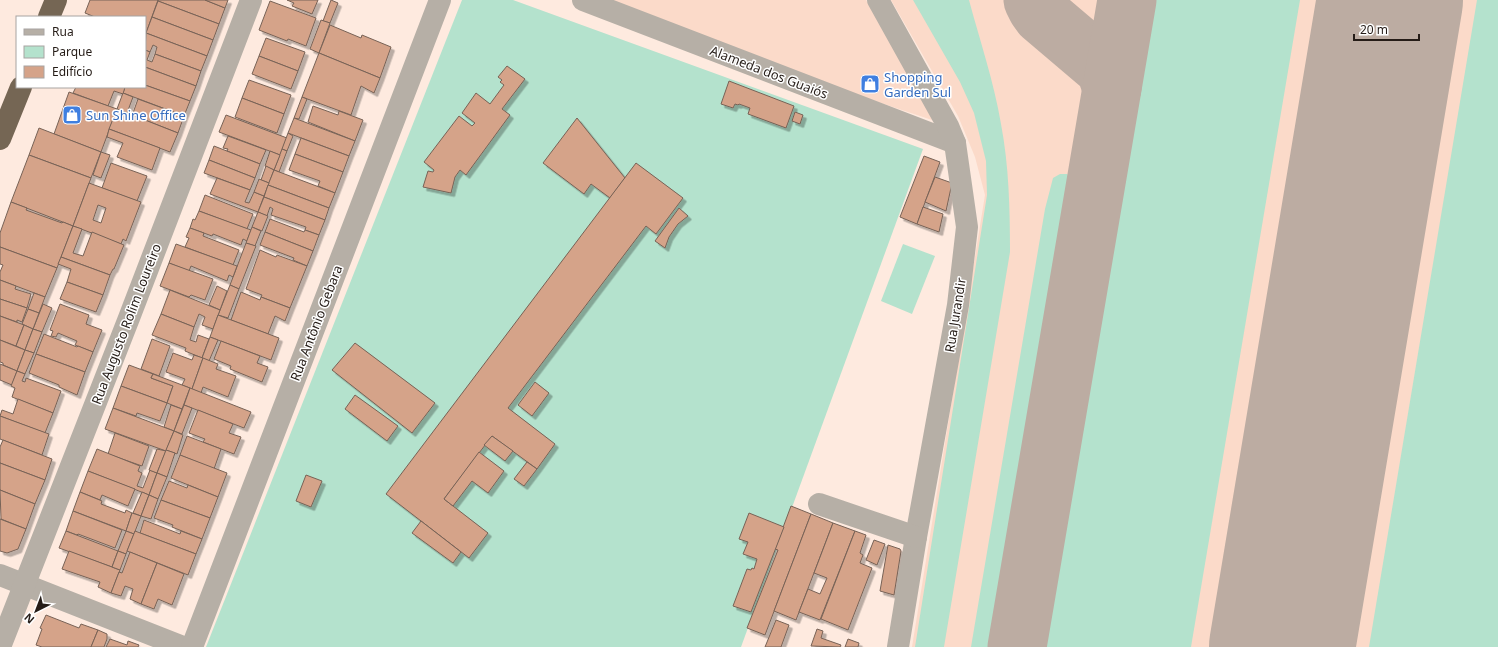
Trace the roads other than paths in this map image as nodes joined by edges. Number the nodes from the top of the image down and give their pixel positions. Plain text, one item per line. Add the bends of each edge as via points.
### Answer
1 (56, 0) edge
2 (251, 0) edge
3 (440, 0) edge
4 (583, 0) edge
5 (878, 0) edge
6 (49, 16) edge
7 (21, 88) edge
8 (0, 138) edge
9 (955, 143) junction
10 (819, 504) dead end
11 (916, 538) junction
12 (0, 574) edge
13 (24, 585) junction
14 (0, 647) edge
15 (183, 647) edge
16 (192, 647) edge
17 (898, 647) edge

1 - 6 highway
2 - 13 street, Rua Augusto Rolim Loureiro
3 - 16 street, Rua Antônio Gebara
4 - 9 street, Alameda dos Guaiós
5 - 9 street, Rua Jurandir via 937,104
7 - 8 highway
9 - 11 street, Rua Jurandir via 967,228 958,305
10 - 11 street
11 - 17 street, Rua Jurandir
12 - 13 street
13 - 14 street, Rua Augusto Rolim Loureiro
13 - 15 street

